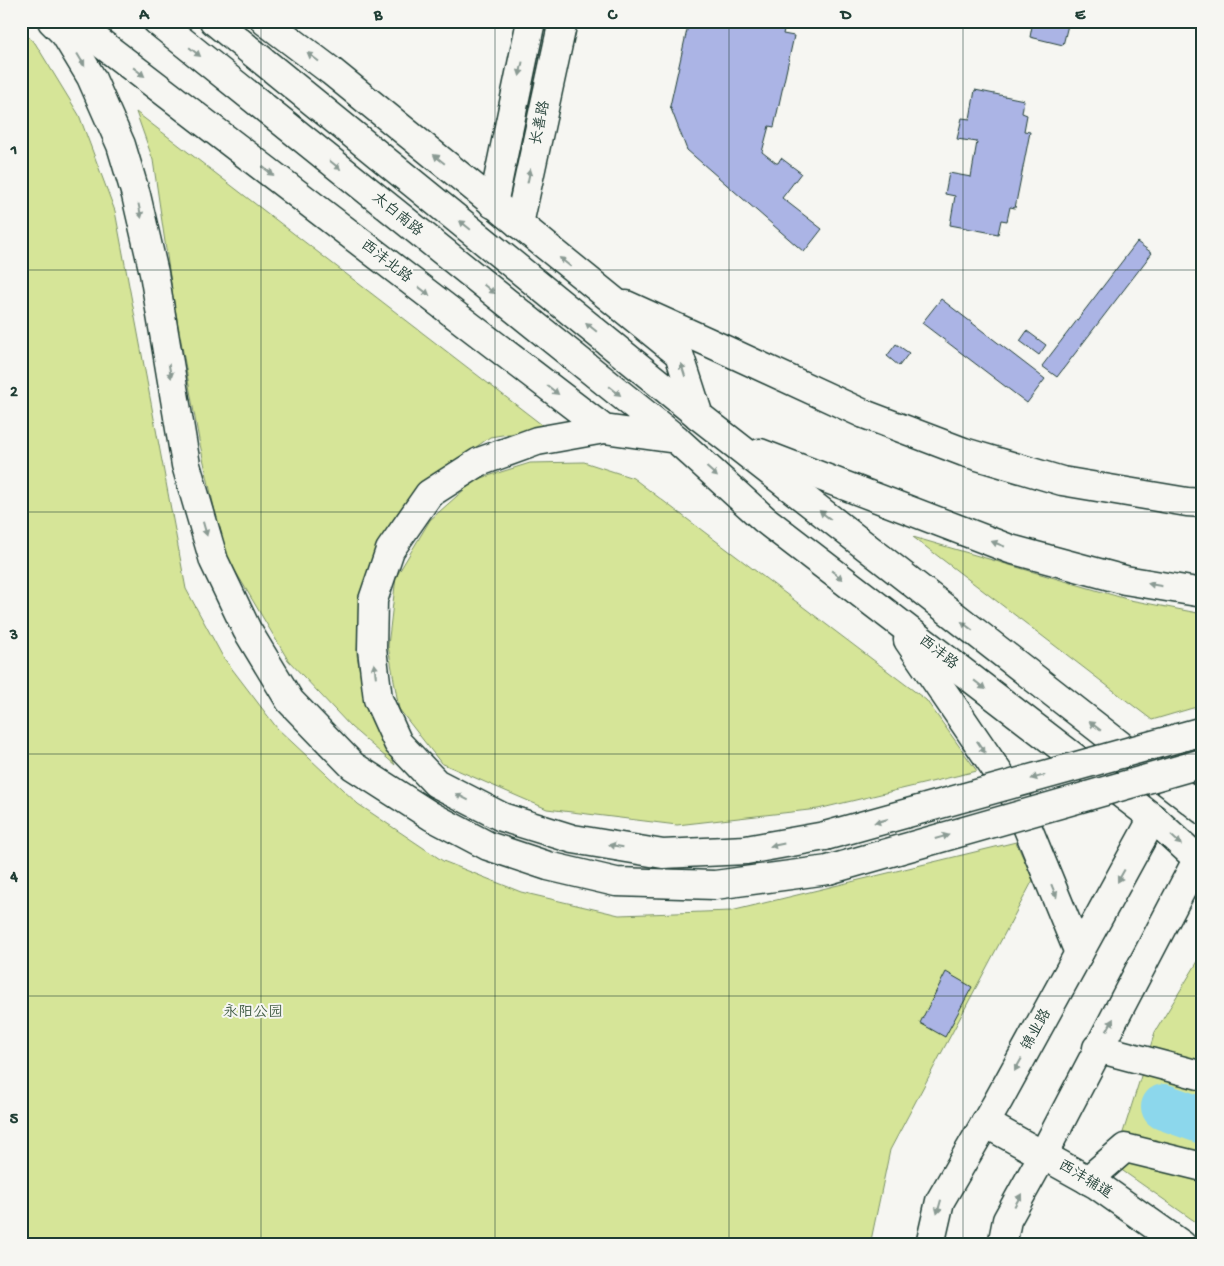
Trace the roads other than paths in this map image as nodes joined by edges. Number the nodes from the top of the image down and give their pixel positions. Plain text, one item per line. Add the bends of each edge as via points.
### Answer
1 (52, 21) edge
2 (72, 21) edge
3 (157, 21) edge
4 (214, 21) edge
5 (265, 21) edge
6 (532, 21) edge
7 (563, 21) edge
8 (493, 204) junction
9 (519, 224) junction
10 (609, 298) junction
11 (699, 416) junction
12 (604, 429) junction
13 (676, 439) junction
14 (734, 444) junction
15 (1203, 503) edge
16 (1203, 594) edge
17 (895, 620) junction
18 (1203, 731) edge
19 (1203, 763) edge
20 (1203, 810) edge
21 (1153, 818) junction
22 (1200, 862) edge
23 (1079, 953) junction
24 (1097, 1048) junction
25 (1203, 1076) edge
26 (985, 1123) junction
27 (1043, 1156) junction
28 (1203, 1167) edge
29 (1088, 1180) junction
30 (930, 1245) edge
31 (1002, 1245) edge
32 (1182, 1245) edge

1 -> 19 main road, bridge via 65,34 91,77 121,145 154,272 186,465 214,561 247,630 290,701 353,766 431,816 488,846 548,866 616,882 715,885 828,870
2 -> 12 main road, 西沣北路
3 -> 13 main road, 太白南路
11 -> 4 main road
8 -> 5 main road
6 -> 8 main road, 长善路
9 -> 7 main road, 长善路
8 - 9 main road
10 -> 9 main road
11 -> 10 main road via 679,354
10 - 15 main road via 864,414 964,452 1062,481
11 - 14 main road
12 - 13 main road, 西沣北路
18 -> 12 main road, bridge via 825,836 746,850 663,854 574,839 502,817 436,783 398,743 378,699 372,649 373,600 390,550 430,494 479,462 538,441
13 -> 17 main road, 西沣路 via 764,519
16 -> 14 main road via 1125,580 1010,548
20 -> 14 main road
17 -> 21 main road, 西沣路
17 -> 23 main road via 1015,797
21 -> 22 main road, 西沣路
21 -> 23 main road, 锦业路
24 -> 22 main road
23 -> 26 main road, 锦业路
24 - 25 main road
24 - 27 main road
26 - 27 main road, 西沣辅道
26 -> 30 main road, 锦业路 via 940,1201
27 - 29 main road, 西沣辅道
31 -> 27 main road via 1007,1220
28 - 29 main road via 1125,1148
29 - 32 main road, 西沣辅道

